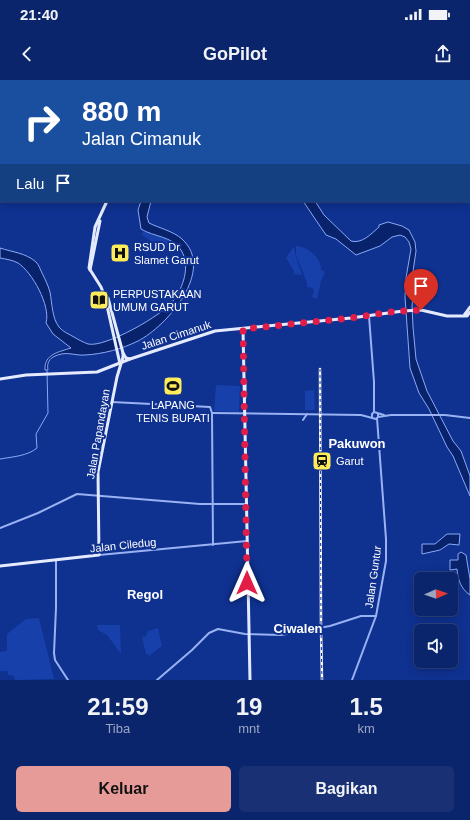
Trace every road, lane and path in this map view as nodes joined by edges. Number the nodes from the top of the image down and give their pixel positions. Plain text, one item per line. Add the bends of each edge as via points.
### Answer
1 (108, 202) edge
2 (470, 308) edge
3 (468, 315) edge
4 (369, 316) junction
5 (243, 329) junction
6 (119, 348) junction
7 (123, 353) junction
8 (130, 359) junction
9 (120, 364) junction
10 (0, 379) edge
11 (112, 402) junction
12 (212, 413) junction
13 (307, 414) junction
14 (245, 415) junction
15 (385, 415) junction
16 (375, 416) junction
17 (470, 418) edge
18 (303, 420) dead end
19 (98, 495) junction
20 (213, 504) junction
21 (247, 504) junction
22 (0, 528) edge
23 (247, 541) junction
24 (213, 545) junction
25 (99, 556) junction
26 (56, 560) junction
27 (0, 566) edge
28 (376, 616) junction
29 (249, 634) junction
30 (68, 680) edge
31 (157, 680) edge
32 (250, 680) edge
33 (352, 680) edge

1 - 6 main road via 95,227 89,268 105,297
2 - 3 main road, Jalan Cimanuk
3 - 4 main road, Jalan Cimanuk via 453,316 416,310
4 - 5 main road, Jalan Cimanuk
4 - 16 street, Jalan Guntur
5 - 8 main road, Jalan Cimanuk via 210,332
5 - 14 main road
6 - 7 main road
6 - 9 main road
7 - 8 main road
7 - 9 main road, Jalan Papandayan
8 - 9 main road, Jalan Cimanuk
9 - 10 main road, Jalan Cimanuk via 97,372
9 - 11 main road, Jalan Papandayan
11 - 12 street via 210,407
11 - 19 main road, Jalan Papandayan via 98,472
12 - 14 street
12 - 20 street
13 - 14 street
13 - 16 street
13 - 18 street
14 - 21 main road
15 - 16 street
15 - 16 street
15 - 17 street via 445,415
16 - 28 street, Jalan Guntur via 386,547
19 - 20 street
19 - 22 street via 73,495
19 - 25 main road, Jalan Papandayan
20 - 21 street
20 - 24 street
21 - 23 main road
23 - 24 street, Jalan Ciledug
23 - 29 main road
24 - 25 street, Jalan Ciledug
25 - 26 main road, Jalan Ciledug
26 - 27 main road, Jalan Ciledug
26 - 30 street via 54,658
28 - 29 street via 361,616 330,626 292,633
28 - 33 street, Jalan Guntur
29 - 31 street via 222,629 212,631
29 - 32 main road

